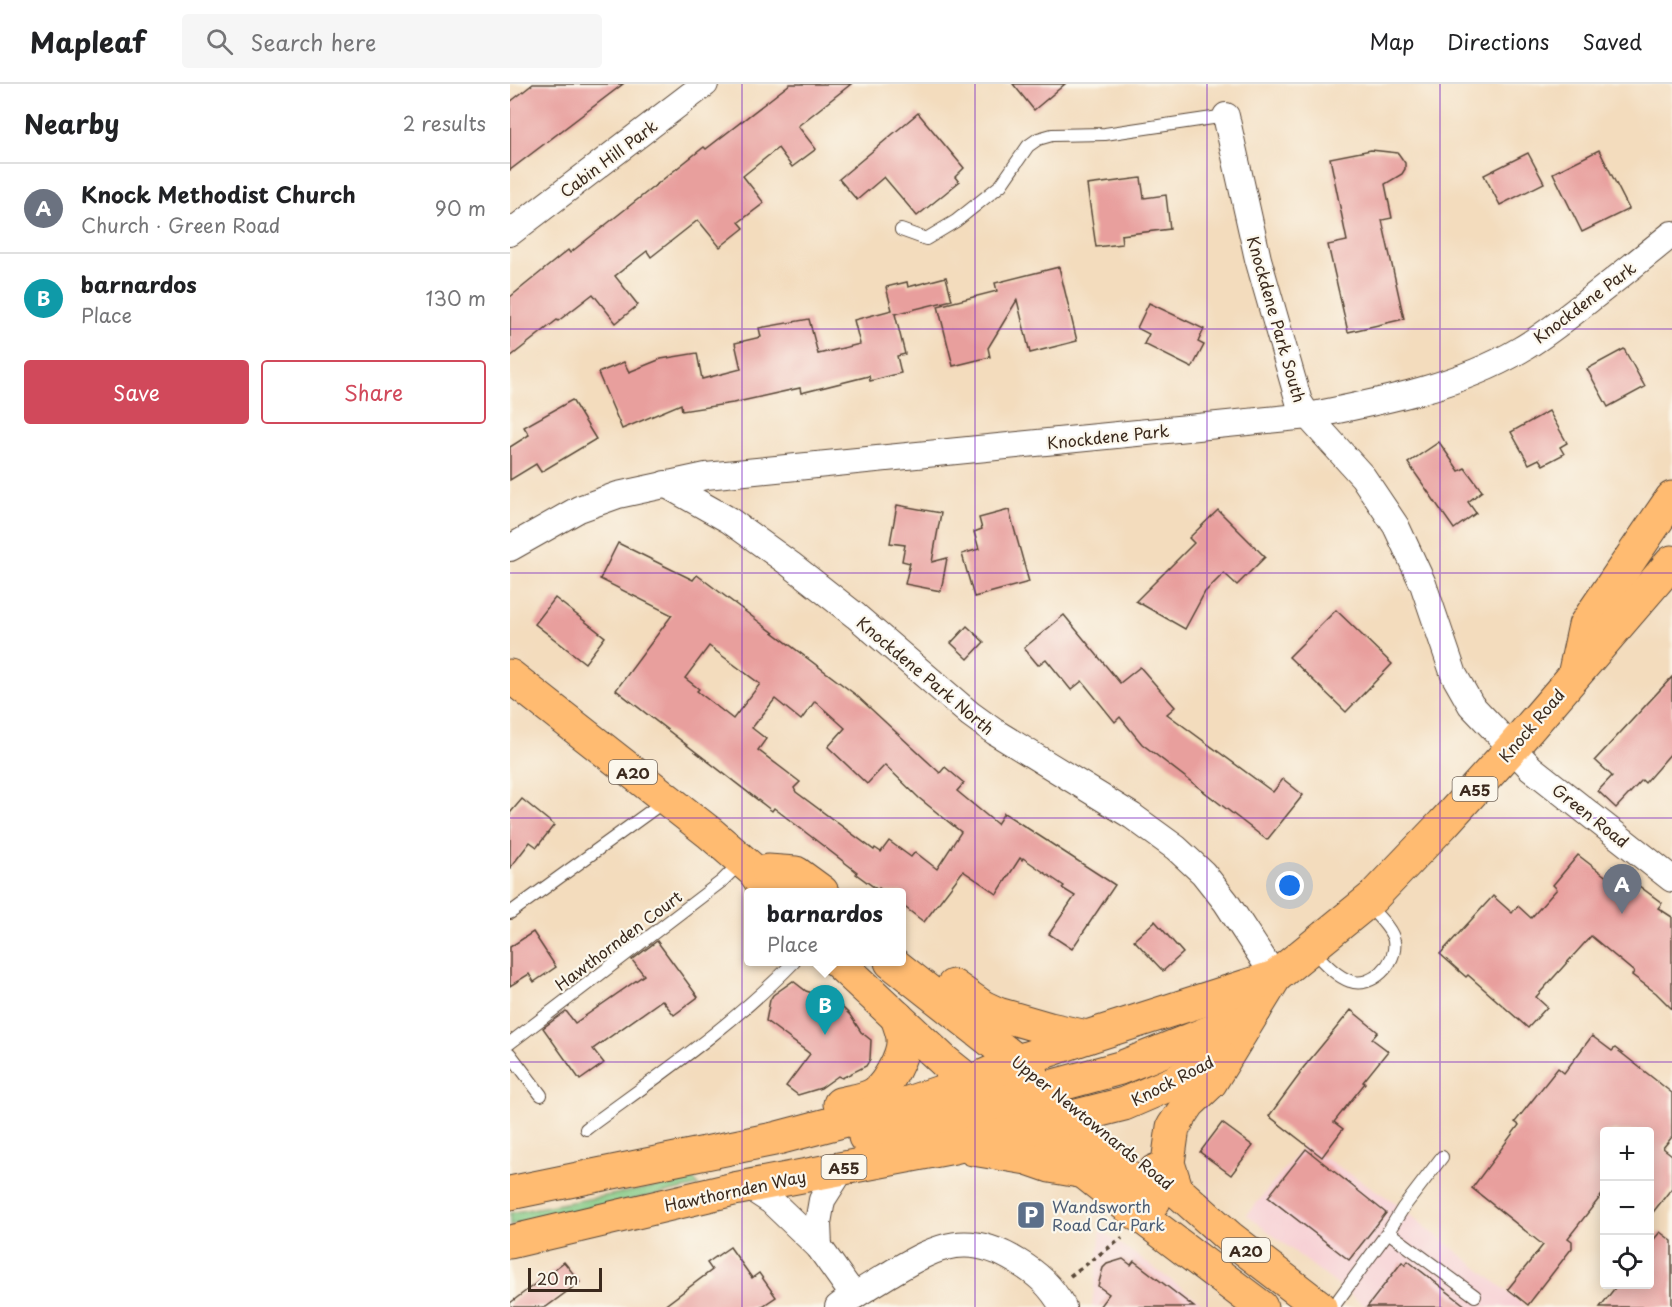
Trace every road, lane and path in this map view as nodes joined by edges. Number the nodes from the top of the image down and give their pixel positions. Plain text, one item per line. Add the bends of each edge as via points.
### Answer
1 (705, 84) edge
2 (1226, 116) joint
3 (901, 230) dead end
4 (510, 233) edge
5 (1672, 234) edge
6 (1308, 416) junction
7 (665, 484) junction
8 (1672, 498) edge
9 (510, 548) edge
10 (1672, 562) edge
11 (1574, 675) junction
12 (510, 676) edge
13 (1512, 748) junction
14 (667, 799) junction
15 (758, 874) edge
16 (1672, 879) edge
17 (788, 888) edge
18 (817, 888) edge
19 (1366, 903) junction
20 (510, 913) edge
21 (1311, 949) junction
22 (906, 953) edge
23 (790, 966) edge
24 (842, 966) edge
25 (869, 966) edge
26 (895, 966) edge
27 (1275, 977) junction
28 (1255, 1010) junction
29 (897, 1017) junction
30 (1087, 1037) junction
31 (510, 1043) edge
32 (1232, 1048) junction
33 (510, 1054) edge
34 (541, 1095) dead end
35 (1027, 1097) junction
36 (586, 1129) dead end
37 (774, 1139) junction
38 (954, 1147) junction
39 (1442, 1157) dead end
40 (843, 1167) junction
41 (1085, 1172) junction
42 (586, 1176) junction
43 (748, 1186) junction
44 (1176, 1188) junction
45 (510, 1193) edge
46 (1388, 1232) junction
47 (1124, 1237) dead end
48 (510, 1242) edge
49 (819, 1247) junction
50 (1475, 1296) dead end
51 (1058, 1298) edge
52 (1251, 1300) edge
53 (846, 1301) edge
54 (1320, 1307) edge
55 (1333, 1307) edge

1 - 4 street, Cabin Hill Park
2 - 3 lane via 1105,134 1038,139 1028,146 1001,185 956,221 926,239
2 - 6 street, Knockdene Park South via 1258,259 1299,402
5 - 6 street, Knockdene Park via 1520,350 1481,369 1418,391
6 - 7 street, Knockdene Park via 706,476
6 - 13 street, Knockdene Park South via 1363,477 1396,526 1423,584 1461,691 1481,718
7 - 9 street, Knockdene Park via 579,509
7 - 27 street, Knockdene Park North via 729,520 790,564 995,732 1132,816 1176,848 1226,902
8 - 11 main road via 1585,625
10 - 11 main road, Knock Road / A55
11 - 13 main road, Knock Road / A55
12 - 14 main road, A20
13 - 16 street, Green Road via 1531,768
13 - 19 main road, Knock Road / A55
14 - 15 main road, A20
14 - 20 lane
15 - 17 main road, A20
15 - 18 main road via 796,873
15 - 31 lane, Hawthornden Court via 722,882
19 - 21 main road, Knock Road / A55
19 - 21 lane via 1394,941 1389,962 1377,977 1359,984 1347,981
21 - 27 main road, Knock Road / A55
22 - 30 main road via 988,1010
23 - 36 lane via 719,1031
24 - 29 main road, Upper Newtownards Road / A20
25 - 35 main road
26 - 35 main road, Upper Newtownards Road / A20
27 - 28 main road, Knock Road / A55
27 - 30 main road, Knock Road / A55
28 - 32 main road, Knock Road / A55
28 - 35 main road via 1120,1068
29 - 35 main road, Upper Newtownards Road / A20 via 945,1062
29 - 42 main road via 903,1040 901,1054 876,1093 616,1156
30 - 35 main road, Knock Road / A55
32 - 35 main road, Knock Road / A55 via 1175,1082 1124,1104
32 - 44 main road via 1210,1083 1189,1103 1173,1127 1168,1163
33 - 34 lane
35 - 37 main road, A55 via 899,1106
35 - 37 main road via 851,1140
35 - 38 main road, Hawthornden Way / A55
35 - 41 main road, Upper Newtownards Road / A20
35 - 44 main road, Upper Newtownards Road / A20
35 - 52 main road via 1205,1244
37 - 42 main road, A55
38 - 40 main road, Hawthornden Way / A55
38 - 41 main road via 997,1152
39 - 46 lane
40 - 43 main road, Hawthornden Way / A55
40 - 49 street via 822,1200
41 - 52 main road, Upper Newtownards Road / A20
42 - 45 main road, A55
43 - 48 main road, Hawthornden Way / A55
43 - 49 street via 771,1201
44 - 54 main road, Upper Newtownards Road / A20 via 1229,1237
46 - 50 lane
46 - 55 lane
47 - 51 path
49 - 53 street
51 - 53 street via 1034,1272 994,1249 958,1244 917,1258

